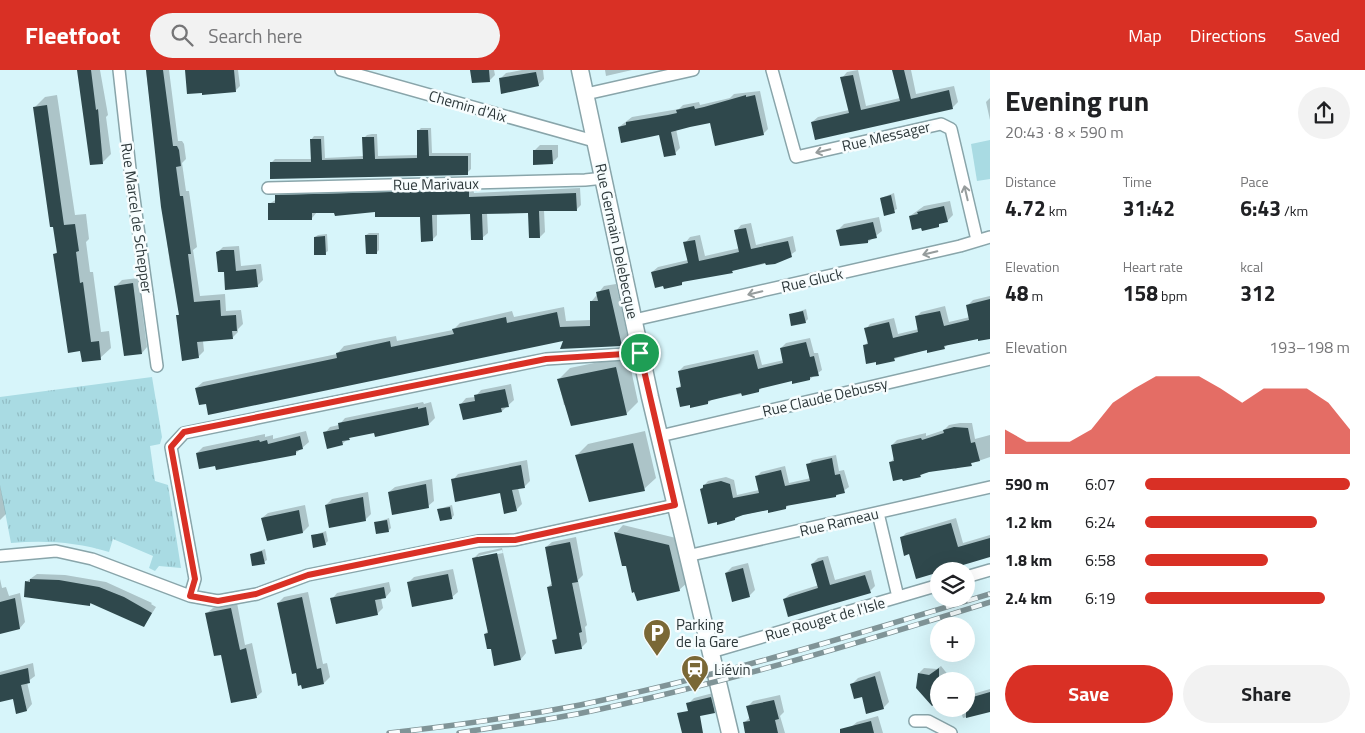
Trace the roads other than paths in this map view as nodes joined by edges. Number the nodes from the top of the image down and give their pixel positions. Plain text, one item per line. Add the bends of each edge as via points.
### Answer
1 (119, 70) edge
2 (341, 70) edge
3 (580, 70) edge
4 (693, 70) edge
5 (772, 70) edge
6 (586, 94) junction
7 (594, 141) junction
8 (604, 178) junction
9 (268, 188) dead end
10 (990, 237) edge
11 (977, 240) junction
12 (634, 320) junction
13 (640, 353) junction
14 (990, 359) edge
15 (157, 366) dead end
16 (660, 436) junction
17 (990, 487) edge
18 (675, 505) junction
19 (878, 513) junction
20 (0, 556) edge
21 (687, 556) junction
22 (990, 570) edge
23 (975, 574) edge
24 (930, 588) edge
25 (190, 596) junction
26 (898, 597) junction
27 (711, 652) junction
28 (915, 721) dead end
29 (730, 733) edge
30 (951, 733) edge

1 - 15 street, Rue Marcel de Schepper
2 - 7 street, Chemin d'Aix
3 - 6 street, Rue Germain Delebecque
4 - 6 street
11 -> 5 street, Rue Messager via 951,129 940,124 796,157
6 - 7 street, Rue Germain Delebecque
7 - 8 street, Rue Germain Delebecque
8 - 9 street, Rue Marivaux
8 - 12 street, Rue Germain Delebecque
10 - 11 street, Rue Gluck
11 -> 12 street, Rue Gluck
12 - 13 street, Rue Germain Delebecque
13 - 16 street, Rue Germain Delebecque
13 - 25 street via 546,359 184,432 171,447 195,579
14 - 16 street, Rue Claude Debussy
16 - 18 street, Rue Germain Delebecque
17 - 19 street, Rue Rameau
18 - 21 street, Rue Germain Delebecque
18 - 25 street via 515,540 478,540 308,575 256,594 218,601
19 - 21 street, Rue Rameau
19 - 26 street
20 - 25 street via 56,551 92,559
21 - 27 street, Rue Germain Delebecque
22 - 23 street
24 - 26 street, Rue Rouget de l'Isle
26 - 27 street, Rue Rouget de l'Isle
27 - 29 street, Rue Germain Delebecque
28 - 30 street via 928,721

